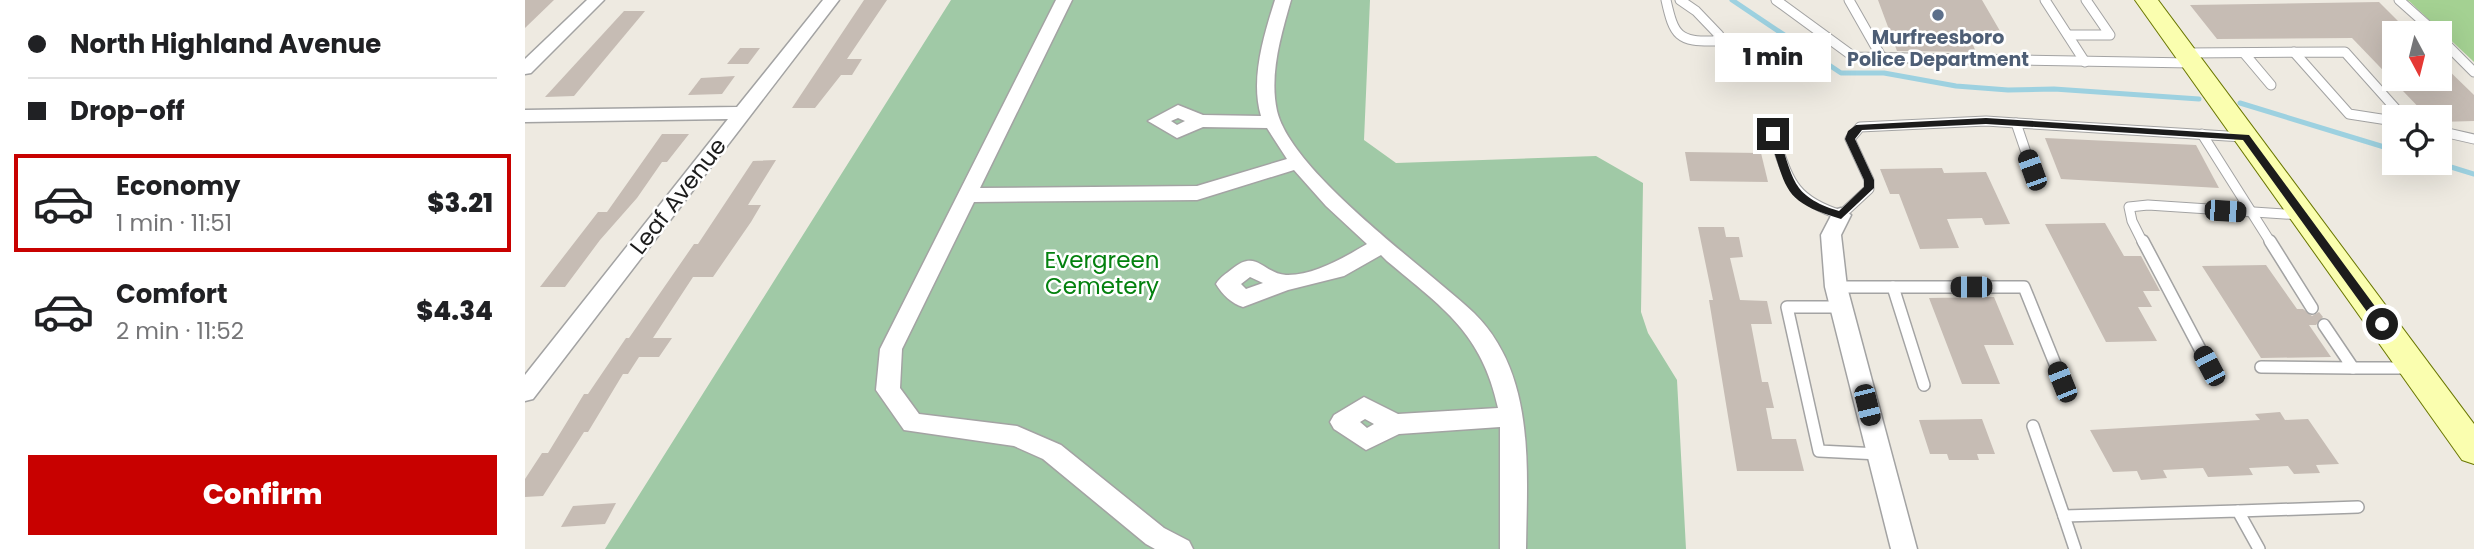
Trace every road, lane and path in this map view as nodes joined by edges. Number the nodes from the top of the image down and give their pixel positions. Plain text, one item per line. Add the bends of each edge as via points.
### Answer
1 (596, 0) edge
2 (831, 0) edge
3 (1063, 0) edge
4 (1283, 0) edge
5 (1666, 0) edge
6 (1680, 0) edge
7 (1776, 0) edge
8 (1849, 0) edge
9 (2045, 0) edge
10 (2086, 0) edge
11 (2146, 0) edge
12 (2399, 0) edge
13 (2422, 21) edge
14 (2068, 36) junction
15 (2452, 49) edge
16 (2294, 52) junction
17 (2244, 53) junction
18 (1882, 58) junction
19 (2188, 58) junction
20 (2085, 62) junction
21 (525, 69) edge
22 (2474, 72) edge
23 (2271, 85) dead end
24 (2392, 105) edge
25 (743, 113) junction
26 (525, 116) edge
27 (2382, 119) edge
28 (1200, 121) dead end
29 (1273, 122) junction
30 (2016, 123) junction
31 (1773, 134) dead end
32 (2202, 134) junction
33 (2452, 134) edge
34 (2246, 137) junction
35 (2474, 139) edge
36 (1296, 163) junction
37 (2032, 170) dead end
38 (967, 195) junction
39 (2251, 212) junction
40 (1841, 215) junction
41 (2302, 215) junction
42 (1383, 244) junction
43 (1284, 283) dead end
44 (1892, 287) junction
45 (1839, 297) junction
46 (2312, 308) dead end
47 (2324, 325) dead end
48 (2209, 366) dead end
49 (2261, 366) dead end
50 (2353, 368) junction
51 (2414, 368) junction
52 (2062, 382) dead end
53 (1924, 385) dead end
54 (525, 392) edge
55 (1510, 417) junction
56 (1395, 424) dead end
57 (2033, 426) dead end
58 (2474, 450) edge
59 (1879, 454) junction
60 (2358, 507) dead end
61 (2238, 511) junction
62 (2064, 516) junction
63 (1180, 549) edge
64 (1513, 549) edge
65 (1904, 549) edge
66 (2075, 549) edge
67 (2259, 549) edge

1 - 21 street
2 - 25 street, Leaf Avenue
3 - 38 street
4 - 29 street via 1265,84
5 - 6 lane via 1678,38 1717,41 1713,26
7 - 18 lane via 1854,57
8 - 18 lane
9 - 14 lane
10 - 14 lane via 2110,35
11 - 19 street
12 - 13 lane
14 - 20 lane
15 - 22 lane
16 - 17 lane
16 - 24 lane via 2345,52
16 - 27 lane via 2349,114
17 - 19 lane
17 - 23 lane
18 - 20 lane
19 - 20 lane
19 - 34 street
25 - 26 street
25 - 54 street, Leaf Avenue
28 - 29 street
29 - 36 street
30 - 32 lane
30 - 37 lane
30 - 40 lane via 1860,127 1850,139 1869,188
31 - 40 lane via 1795,195
32 - 34 lane
32 - 39 lane
33 - 35 lane
34 - 41 street
36 - 38 street via 1196,193
36 - 42 street via 1325,197
38 - 63 street via 891,349 888,390 912,423 1017,436 1052,452 1155,536
39 - 41 lane
39 - 46 lane
39 - 48 lane via 2129,207
40 - 45 street via 1831,236
41 - 51 street
42 - 43 street via 1337,271
42 - 55 street via 1482,336 1503,380
44 - 45 lane
44 - 52 lane via 2024,287
44 - 53 lane
45 - 59 street
45 - 59 lane via 1787,307 1819,452
47 - 50 lane
49 - 50 lane
50 - 51 lane
51 - 58 street
55 - 56 street
55 - 64 street via 1514,435
57 - 62 lane
59 - 65 street
60 - 61 lane
61 - 62 lane
61 - 67 lane
62 - 66 lane

